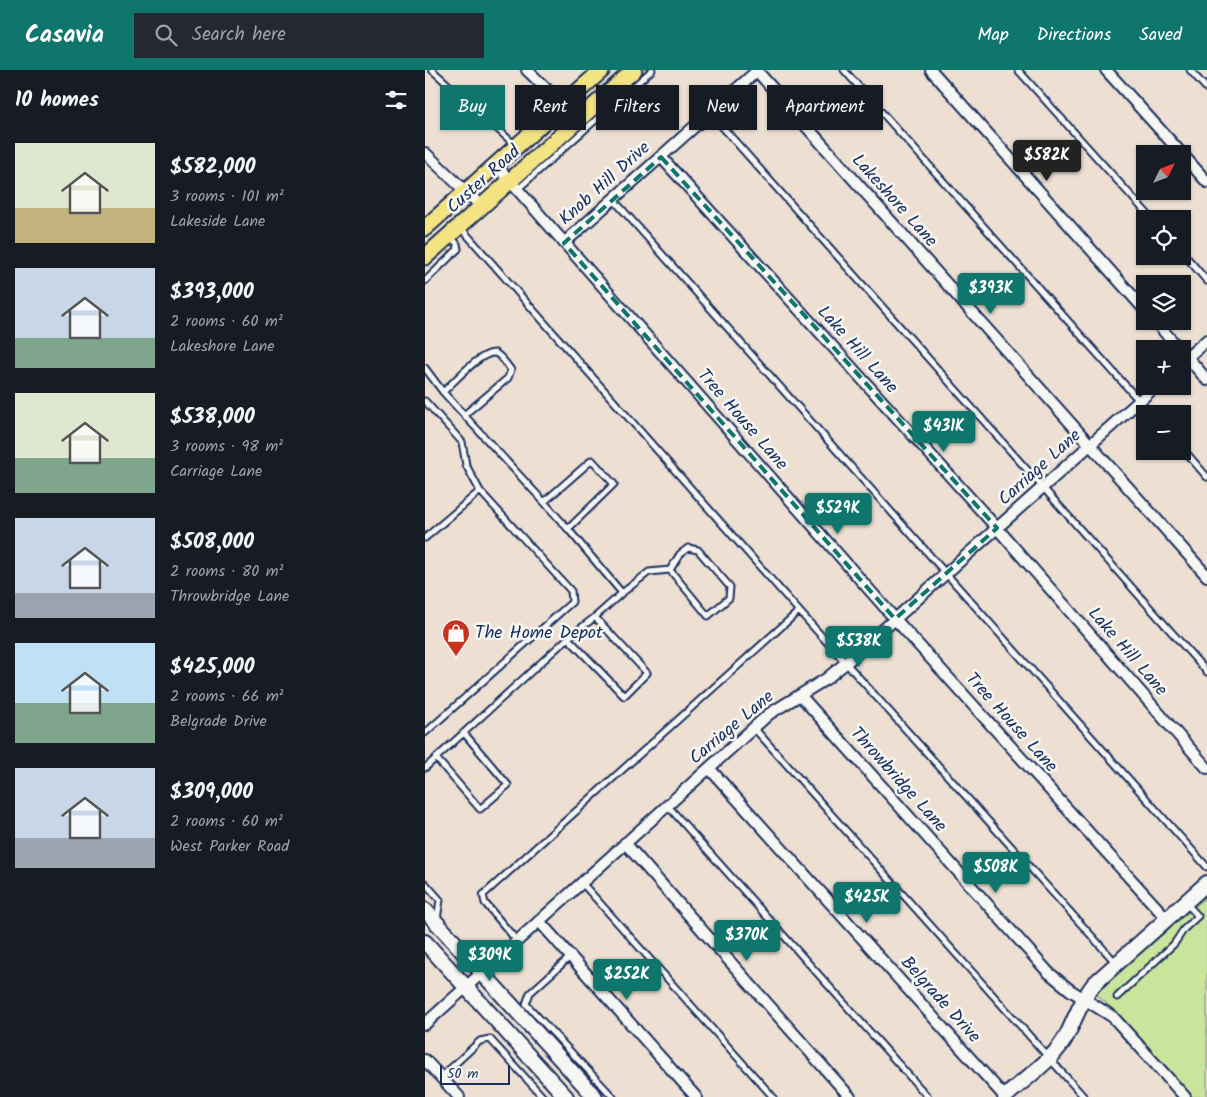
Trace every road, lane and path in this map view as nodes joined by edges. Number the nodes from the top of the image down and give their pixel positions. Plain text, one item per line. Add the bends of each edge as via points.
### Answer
1 (432, 70) edge
2 (527, 70) edge
3 (602, 70) edge
4 (634, 70) edge
5 (652, 70) edge
6 (758, 70) edge
7 (845, 70) edge
8 (931, 70) edge
9 (1018, 70) edge
10 (1106, 70) edge
11 (1190, 70) edge
12 (543, 85) edge
13 (585, 85) edge
14 (741, 85) edge
15 (1207, 89) edge
16 (586, 113) edge
17 (535, 130) edge
18 (568, 130) edge
19 (690, 130) edge
20 (724, 130) edge
21 (1174, 145) edge
22 (517, 146) junction
23 (425, 153) edge
24 (661, 157) junction
25 (1191, 164) edge
26 (496, 165) junction
27 (1207, 182) edge
28 (515, 184) junction
29 (467, 191) junction
30 (613, 199) junction
31 (482, 207) junction
32 (1143, 210) edge
33 (425, 228) edge
34 (455, 231) junction
35 (564, 243) junction
36 (425, 257) edge
37 (1191, 262) edge
38 (425, 281) edge
39 (1207, 281) edge
40 (1136, 300) edge
41 (1163, 330) edge
42 (1171, 340) edge
43 (1207, 340) edge
44 (1191, 352) edge
45 (1191, 364) edge
46 (425, 368) edge
47 (1207, 380) edge
48 (443, 392) junction
49 (1145, 395) edge
50 (425, 400) edge
51 (1139, 401) junction
52 (1143, 405) edge
53 (464, 415) junction
54 (1090, 445) junction
55 (1191, 458) edge
56 (1207, 477) edge
57 (1043, 487) junction
58 (480, 491) junction
59 (544, 502) junction
60 (997, 528) junction
61 (568, 529) junction
62 (425, 538) edge
63 (670, 570) junction
64 (947, 573) junction
65 (1207, 576) edge
66 (622, 593) junction
67 (799, 611) junction
68 (595, 617) junction
69 (895, 618) junction
70 (569, 638) junction
71 (847, 662) junction
72 (1207, 672) edge
73 (800, 695) junction
74 (754, 728) junction
75 (425, 733) edge
76 (464, 733) junction
77 (436, 758) junction
78 (425, 768) edge
79 (709, 768) junction
80 (1207, 768) edge
81 (667, 805) junction
82 (625, 843) junction
83 (1207, 867) edge
84 (582, 882) junction
85 (425, 883) edge
86 (1207, 883) edge
87 (1185, 902) junction
88 (425, 910) edge
89 (1167, 919) junction
90 (539, 921) junction
91 (436, 922) junction
92 (517, 941) junction
93 (425, 942) edge
94 (570, 956) junction
95 (1117, 963) junction
96 (482, 972) junction
97 (466, 987) junction
98 (1117, 997) dead end
99 (1082, 998) junction
100 (425, 1024) edge
101 (1048, 1058) junction
102 (425, 1060) edge
103 (441, 1077) junction
104 (459, 1097) edge
105 (543, 1097) edge
106 (566, 1097) edge
107 (595, 1097) edge
108 (613, 1097) edge
109 (696, 1097) edge
110 (773, 1097) edge
111 (850, 1097) edge
112 (928, 1097) edge
113 (1005, 1097) edge
114 (1083, 1097) edge
115 (1185, 1097) edge

1 - 22 lane
2 - 12 street
3 - 13 main road, Custer Road
4 - 16 main road, Custer Road
5 - 28 lane
6 - 14 street, Knob Hill Drive
6 - 54 street, Lakeshore Lane
7 - 51 lane
8 - 40 street
9 - 32 lane
10 - 21 street
11 - 15 lane
17 - 22 main road, Custer Road
18 - 28 main road, Custer Road
19 - 24 street, Knob Hill Drive
20 - 57 lane
22 - 26 main road, Custer Road
23 - 29 street
24 - 30 street, Knob Hill Drive
24 - 60 street, Lake Hill Lane
25 - 27 street
26 - 28 street, Tree House Lane
26 - 29 main road, Custer Road
28 - 31 main road, Custer Road
28 - 35 street, Tree House Lane
29 - 31 street
29 - 33 main road, Custer Road
30 - 35 street, Knob Hill Drive
30 - 64 lane
31 - 34 main road, Custer Road
34 - 36 main road, Custer Road
34 - 38 lane via 458,249
34 - 67 lane
35 - 69 street, Tree House Lane
37 - 39 lane
41 - 42 street
43 - 44 street
45 - 47 street
46 - 48 lane
48 - 53 lane
48 - 53 lane via 483,355 498,355 511,370 508,378
49 - 51 street, Carriage Lane
50 - 58 lane via 462,442 466,464
51 - 52 lane
51 - 54 street, Carriage Lane
53 - 59 lane
54 - 57 street, Carriage Lane
54 - 65 street, Lakeshore Lane
55 - 56 lane
57 - 60 street, Carriage Lane
57 - 72 lane
58 - 62 lane
58 - 75 lane via 571,591 572,602
59 - 61 lane
59 - 61 lane via 592,460 598,466 614,484
60 - 64 street, Carriage Lane
60 - 80 street, Lake Hill Lane
61 - 66 lane
63 - 63 lane via 709,616 729,598 730,587 698,550 688,548
63 - 66 lane via 649,572
64 - 69 street, Carriage Lane
64 - 83 lane
66 - 68 lane
67 - 71 lane
67 - 92 lane via 483,895 485,903
68 - 70 lane
68 - 70 lane via 647,674 624,696
69 - 71 street, Carriage Lane
69 - 89 street, Tree House Lane
70 - 76 lane
71 - 73 street, Carriage Lane
71 - 95 lane
73 - 74 street, Carriage Lane via 769,714
73 - 99 street, Throwbridge Lane via 1049,972
74 - 79 street, Carriage Lane
74 - 101 lane
76 - 77 lane
76 - 77 lane via 508,785 481,809
77 - 78 lane
79 - 81 street, Carriage Lane
79 - 113 street, Belgrade Drive
81 - 82 street, Carriage Lane
81 - 112 lane
82 - 84 street, Carriage Lane
82 - 111 street
84 - 90 street, Carriage Lane
84 - 110 lane
85 - 91 lane via 440,900
86 - 87 main road
87 - 89 main road
87 - 98 lane via 1198,916 1184,928 1174,944
88 - 91 main road
89 - 95 main road
90 - 92 street, Carriage Lane
90 - 94 street
91 - 96 main road
92 - 96 street, Carriage Lane
93 - 97 main road
94 - 108 lane via 530,993 526,1004
94 - 109 street
95 - 99 main road
96 - 97 street, Carriage Lane
96 - 107 main road
97 - 100 street, Carriage Lane
97 - 106 main road
99 - 101 main road via 1067,1035
99 - 115 street, Throwbridge Lane via 1113,1017
101 - 113 main road
101 - 114 lane
102 - 103 street
103 - 104 street
103 - 105 lane via 480,1041 490,1039

